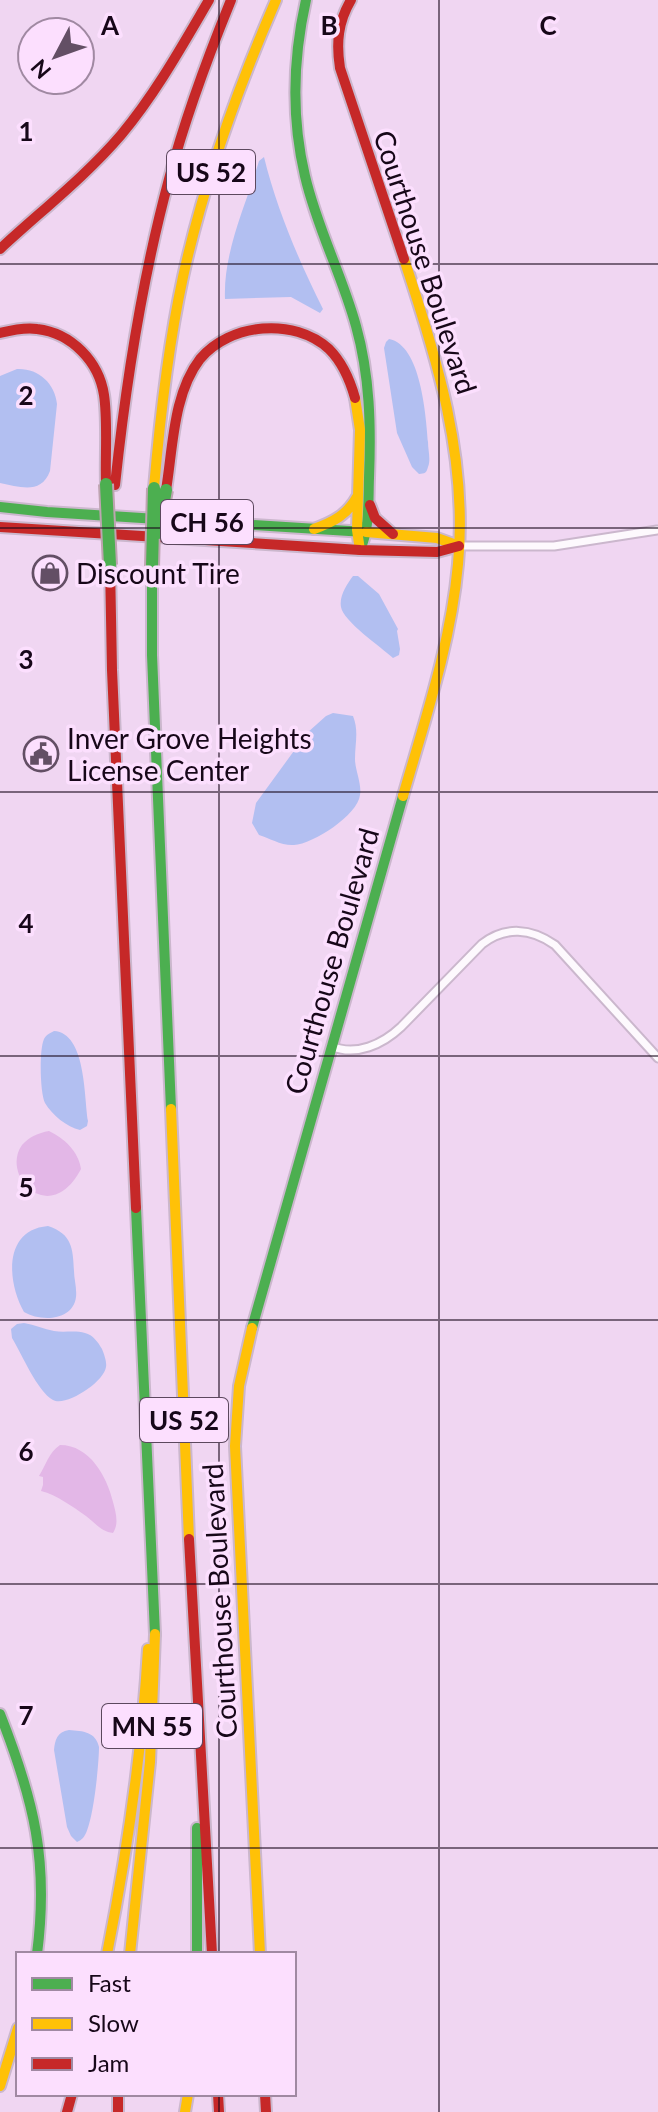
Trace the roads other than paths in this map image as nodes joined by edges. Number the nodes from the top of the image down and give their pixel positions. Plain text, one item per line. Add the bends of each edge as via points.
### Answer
1 (209, 0) edge
2 (231, 0) edge
3 (276, 0) edge
4 (306, 0) edge
5 (351, 0) edge
6 (0, 249) edge
7 (0, 333) edge
8 (111, 484) junction
9 (160, 489) junction
10 (363, 496) junction
11 (0, 507) edge
12 (0, 527) edge
13 (314, 529) junction
14 (657, 530) edge
15 (361, 532) junction
16 (393, 534) junction
17 (459, 546) junction
18 (360, 550) junction
19 (331, 1046) junction
20 (658, 1058) edge
21 (151, 1561) junction
22 (197, 1705) junction
23 (0, 1714) edge
24 (37, 1952) edge
25 (107, 1952) edge
26 (130, 1952) edge
27 (197, 1952) edge
28 (212, 1952) edge
29 (260, 1952) edge
30 (16, 2034) edge
31 (0, 2086) edge

1 - 6 main road via 159,84 119,137
2 - 8 main road, US 52 via 195,94 150,256
3 - 9 main road, US 52 via 238,88 191,244 158,441
4 - 10 main road via 295,69 297,129 311,201 365,366 370,403
5 - 17 main road, Courthouse Boulevard via 341,19 337,60 443,381 457,464
7 - 8 main road via 29,327 56,333 76,344 92,363 104,396
8 - 21 main road, US 52, bridge via 112,670
9 - 10 main road via 190,375 215,345 254,327 306,336 340,362 355,394
9 - 22 main road, US 52, bridge via 151,614
10 - 13 main road via 346,514
10 - 15 main road
10 - 16 main road via 375,518
11 - 13 main road, CH 56
12 - 18 main road, CH 56
13 - 15 main road, CH 56
14 - 17 street via 554,546
15 - 16 main road
15 - 18 main road
16 - 17 main road
17 - 18 main road via 437,552
17 - 19 main road, Courthouse Boulevard via 438,674
19 - 20 street via 358,1050 386,1039 482,944 522,931 555,945
19 - 29 main road, Courthouse Boulevard via 254,1318 236,1419
21 - 25 main road, US 52 via 138,1758
21 - 26 main road, MN 55 via 155,1672
22 - 27 main road, US 52
22 - 28 main road, MN 55
23 - 24 main road via 39,1835
30 - 31 main road

